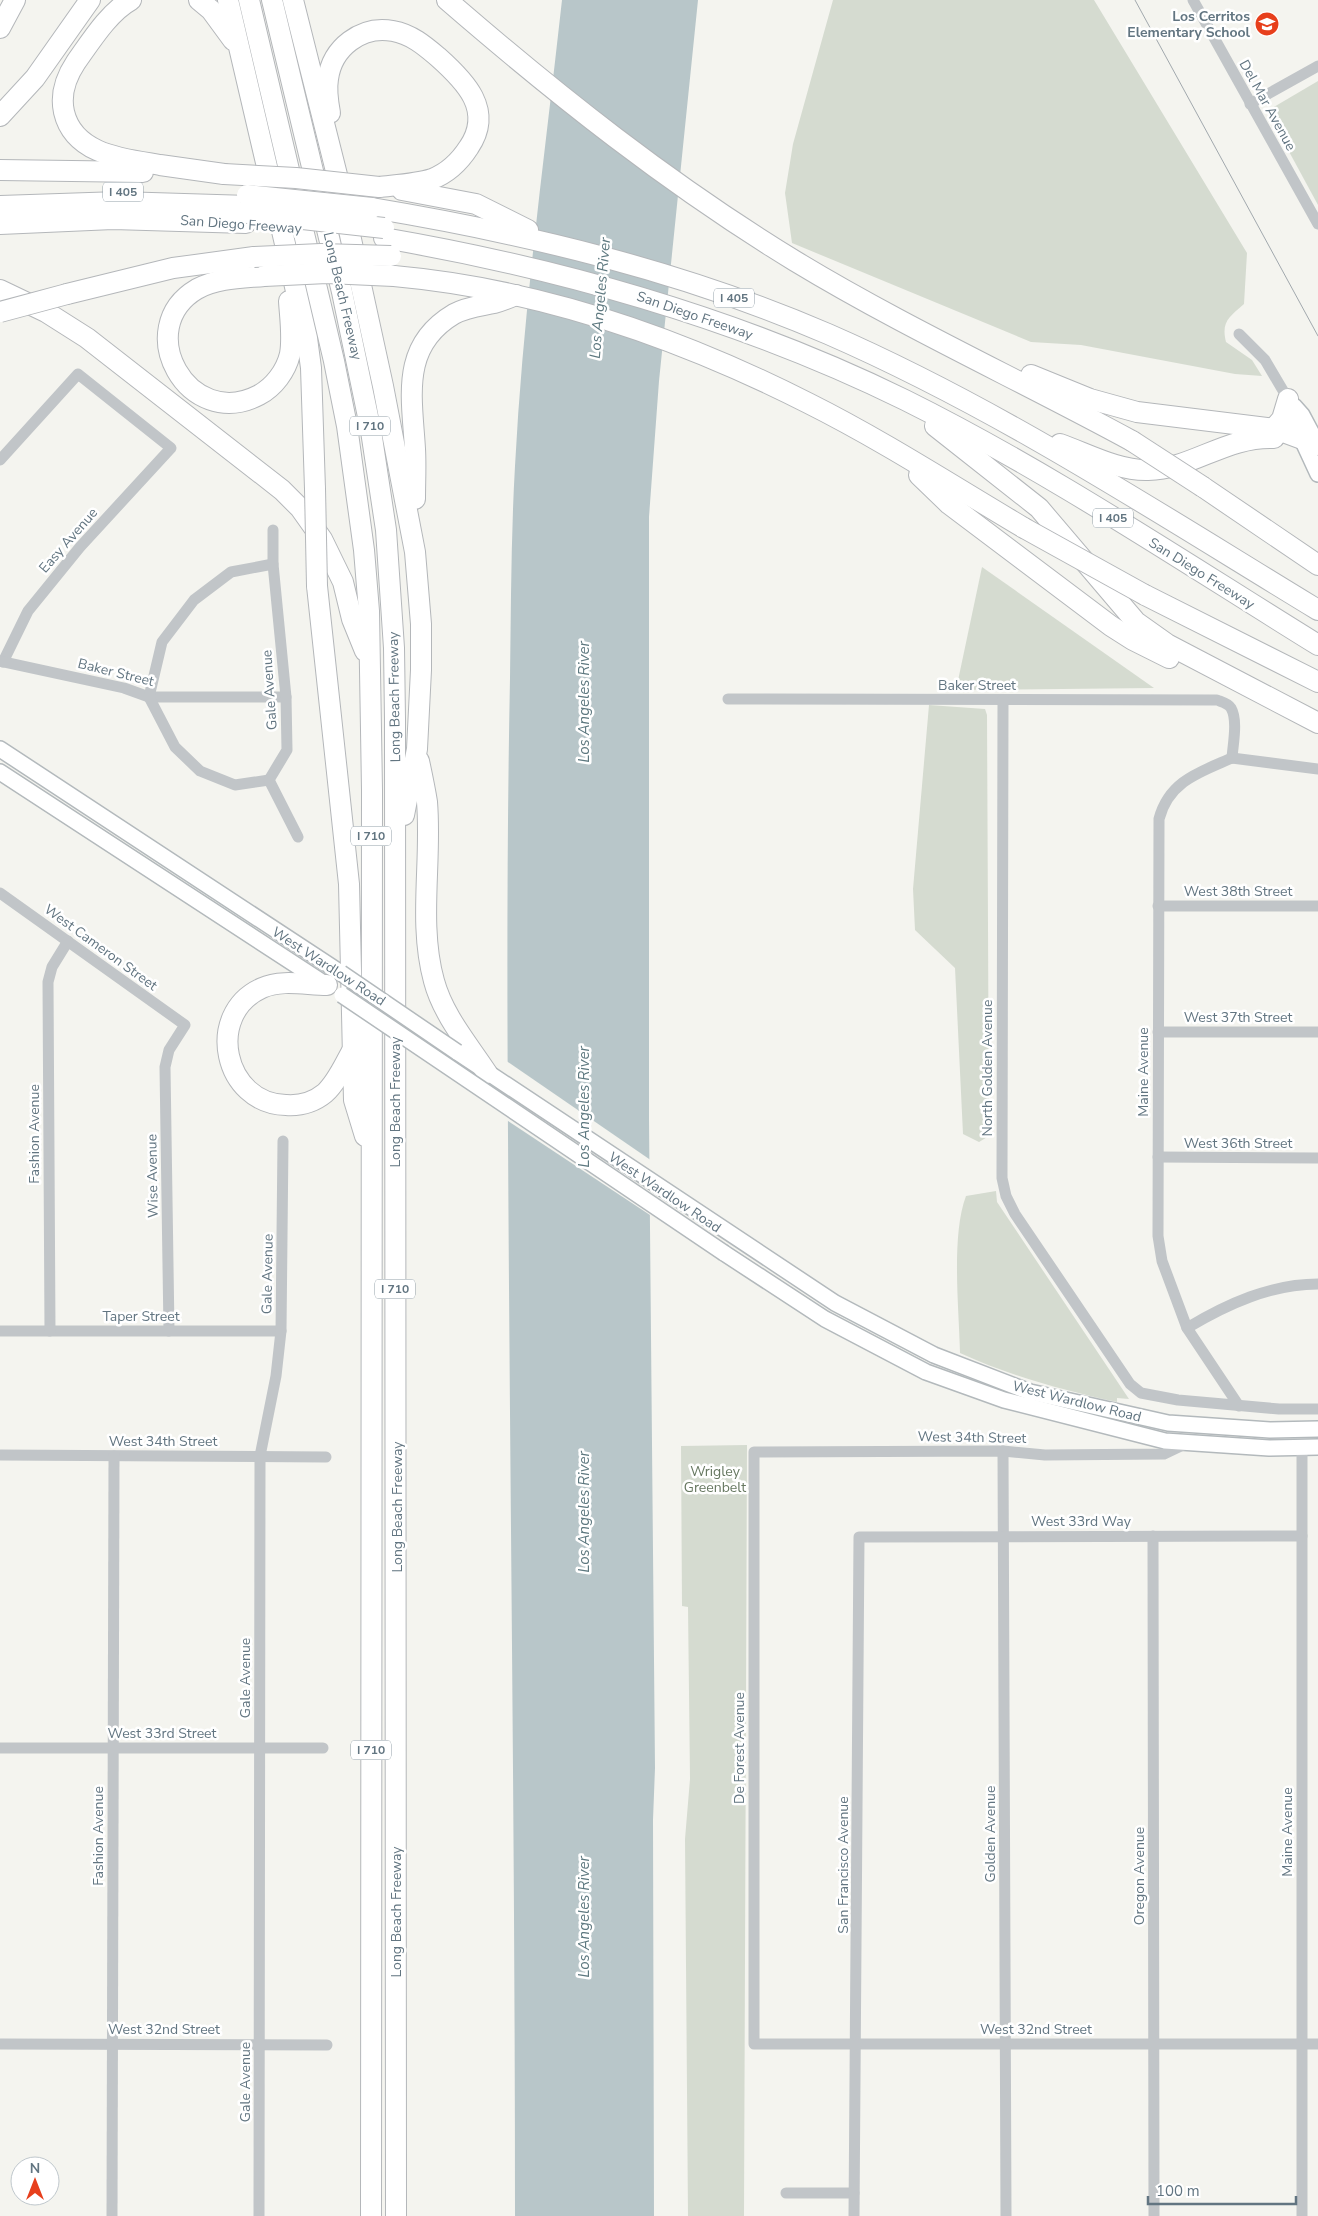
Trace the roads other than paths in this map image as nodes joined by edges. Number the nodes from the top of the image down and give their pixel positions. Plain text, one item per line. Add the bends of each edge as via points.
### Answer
1 (15, 0) edge
2 (90, 0) edge
3 (132, 0) edge
4 (199, 0) edge
5 (228, 0) edge
6 (249, 0) edge
7 (272, 0) edge
8 (293, 0) edge
9 (447, 0) edge
10 (1193, 0) edge
11 (0, 28) edge
12 (240, 52) junction
13 (1318, 66) edge
14 (1250, 104) junction
15 (0, 116) edge
16 (0, 170) edge
17 (224, 174) junction
18 (337, 175) junction
19 (379, 187) junction
20 (0, 196) edge
21 (0, 206) edge
22 (245, 209) junction
23 (0, 212) edge
24 (0, 224) edge
25 (1318, 224) edge
26 (383, 237) junction
27 (472, 240) junction
28 (286, 244) junction
29 (554, 244) junction
30 (0, 290) edge
31 (518, 294) junction
32 (0, 312) edge
33 (775, 328) junction
34 (1240, 334) dead end
35 (974, 359) junction
36 (903, 399) junction
37 (1288, 399) junction
38 (1019, 429) junction
39 (1270, 433) junction
40 (1309, 442) edge
41 (896, 452) junction
42 (0, 460) edge
43 (1318, 474) edge
44 (273, 530) dead end
45 (415, 552) junction
46 (273, 564) junction
47 (1318, 565) edge
48 (1318, 610) edge
49 (1318, 624) edge
50 (1318, 630) edge
51 (1318, 644) edge
52 (2, 661) edge
53 (369, 662) junction
54 (1318, 682) edge
55 (149, 697) junction
56 (286, 697) junction
57 (728, 699) dead end
58 (1003, 700) junction
59 (1315, 721) edge
60 (417, 748) junction
61 (0, 750) edge
62 (1232, 758) junction
63 (1318, 769) edge
64 (0, 772) edge
65 (269, 780) junction
66 (298, 837) dead end
67 (395, 862) junction
68 (0, 893) edge
69 (1158, 906) junction
70 (1318, 906) edge
71 (68, 941) junction
72 (336, 985) junction
73 (185, 1025) joint
74 (1158, 1032) junction
75 (1318, 1032) edge
76 (352, 1051) junction
77 (487, 1073) junction
78 (283, 1141) dead end
79 (371, 1156) junction
80 (1158, 1158) junction
81 (1318, 1158) edge
82 (1318, 1284) edge
83 (1187, 1328) junction
84 (0, 1331) edge
85 (50, 1331) junction
86 (169, 1331) junction
87 (281, 1331) junction
88 (1141, 1393) joint
89 (1239, 1406) junction
90 (1318, 1409) edge
91 (1318, 1429) edge
92 (1187, 1443) junction
93 (1302, 1447) junction
94 (1318, 1447) edge
95 (1004, 1451) junction
96 (754, 1452) joint
97 (0, 1455) edge
98 (114, 1456) junction
99 (260, 1456) junction
100 (326, 1457) dead end
101 (1004, 1536) junction
102 (1153, 1536) junction
103 (1302, 1536) junction
104 (860, 1537) joint
105 (0, 1748) edge
106 (113, 1748) junction
107 (260, 1748) junction
108 (323, 1748) dead end
109 (857, 2043) junction
110 (0, 2044) edge
111 (112, 2044) junction
112 (754, 2044) joint
113 (1006, 2044) junction
114 (1154, 2044) junction
115 (1303, 2044) junction
116 (1318, 2044) edge
117 (260, 2045) junction
118 (327, 2045) dead end
119 (786, 2193) dead end
120 (854, 2193) junction
121 (112, 2216) edge
122 (259, 2216) edge
123 (371, 2216) edge
124 (396, 2216) edge
125 (854, 2216) edge
126 (1006, 2216) edge
127 (1154, 2216) edge
128 (1302, 2216) edge

1 - 11 highway
2 - 15 highway via 35,78
3 - 17 highway via 103,27 68,77 63,100 69,125 82,141 111,156
4 - 12 highway via 223,24
5 - 12 highway
6 - 53 highway, Long Beach Freeway / I 710 via 347,426 364,550
7 - 67 highway, Long Beach Freeway / I 710 via 358,365 381,493 394,648
8 - 18 highway
9 - 35 highway via 562,98 712,208 866,302
10 - 14 street, Del Mar Avenue
12 - 28 highway
13 - 14 street
14 - 25 street, Del Mar Avenue
16 - 17 highway
17 - 19 highway, bridge
18 - 19 highway via 327,92 332,63 346,42 358,35 392,30 423,44 461,77 474,98 478,122 472,143 450,169 430,179
18 - 45 highway
19 - 29 highway via 476,204
20 - 22 highway, San Diego Freeway / I 405 via 107,192
21 - 22 highway via 119,202
22 - 23 highway
22 - 24 highway, San Diego Freeway / I 405
22 - 26 highway, San Diego Freeway / I 405
22 - 26 highway, San Diego Freeway / I 405, bridge
26 - 27 highway, San Diego Freeway / I 405
26 - 27 highway, San Diego Freeway / I 405 via 436,247
26 - 28 highway, bridge via 335,274 264,276 232,279 206,285 188,296 174,312 168,349 174,369 186,385 211,400 231,403 251,399 268,389 285,367 291,338
26 - 31 highway via 468,285
26 - 32 highway, bridge via 320,254 254,257 173,268
27 - 29 highway, San Diego Freeway / I 405
27 - 33 highway, San Diego Freeway / I 405 via 548,271
28 - 76 highway, bridge via 311,368 317,586 349,884
29 - 33 highway, San Diego Freeway / I 405 via 694,284
30 - 53 highway via 46,312 87,338 265,475 300,508 335,563
31 - 41 highway via 649,333 724,363 846,423
31 - 45 highway via 464,309 443,323 423,344 418,355 410,381 415,449
33 - 36 highway, San Diego Freeway / I 405
33 - 38 highway, San Diego Freeway / I 405 via 867,352
33 - 49 highway via 846,355 959,408
33 - 50 highway via 871,371 1014,446
34 - 37 street via 1265,360
35 - 39 highway via 1007,365 1090,399 1137,412
35 - 47 highway, bridge via 1132,441
36 - 51 highway, San Diego Freeway / I 405 via 1040,472
36 - 59 highway via 1039,508 1136,622 1167,644
37 - 39 highway via 1282,420
37 - 40 main road via 1302,415
38 - 39 highway via 1123,467 1149,470
38 - 48 highway, San Diego Freeway / I 405
39 - 40 highway
40 - 43 main road
41 - 54 highway, bridge via 1145,595
41 - 59 highway via 949,504 1110,626 1162,655
42 - 52 street, Easy Avenue via 78,374 171,448 80,547 28,611
44 - 46 street, Gale Avenue
45 - 60 highway via 421,624
46 - 55 street via 231,572 194,600 162,642
46 - 56 street, Gale Avenue
52 - 55 street, Baker Street via 124,688
53 - 79 highway, Long Beach Freeway / I 710
55 - 56 street, Baker Street
55 - 65 street via 175,747 200,772 235,785
56 - 65 street, Gale Avenue via 287,750
57 - 58 street, Baker Street
58 - 62 street, Baker Street via 1207,699 1226,703 1233,717
58 - 88 street, North Golden Avenue via 1002,1178 1015,1214 1130,1384
60 - 67 highway
60 - 77 highway via 427,803 429,960 439,996
61 - 72 main road, West Wardlow Road
62 - 63 street
62 - 69 street, Maine Avenue via 1184,781 1163,804 1159,819
64 - 72 main road, West Wardlow Road
65 - 66 street
67 - 124 highway, Long Beach Freeway / I 710
68 - 71 street, West Cameron Street
69 - 70 street, West 38th Street
69 - 74 street, Maine Avenue
71 - 73 street, West Cameron Street
71 - 85 street, Fashion Avenue via 52,967 48,982
72 - 76 highway via 294,983 262,988 236,1011 227,1034 228,1058 244,1087 263,1101 294,1106 324,1093
72 - 77 main road, West Wardlow Road, bridge
72 - 92 main road, West Wardlow Road, bridge via 825,1319 926,1372 1004,1400 1166,1441
73 - 86 street, Wise Avenue via 169,1050 165,1067
74 - 75 street, West 37th Street
74 - 80 street, Maine Avenue
76 - 79 highway via 354,1100
77 - 91 main road, West Wardlow Road via 835,1303 934,1355 1030,1392 1168,1423 1270,1430
78 - 87 street, Gale Avenue
79 - 123 highway, Long Beach Freeway / I 710
80 - 81 street, West 36th Street
80 - 83 street, Maine Avenue via 1158,1236 1162,1261
82 - 83 street via 1276,1289 1243,1299
83 - 89 street, Maine Avenue
84 - 85 street, Taper Street
85 - 86 street, Taper Street
86 - 87 street, Taper Street
87 - 99 street, Gale Avenue via 276,1376
88 - 89 street, West Wardlow Road
89 - 90 street, West Wardlow Road
92 - 93 main road, West Wardlow Road
92 - 95 street, West 34th Street via 1164,1454 1045,1455
93 - 94 main road, West Wardlow Road
93 - 103 street, Maine Avenue
95 - 96 street, West 34th Street
95 - 101 street, Golden Avenue
96 - 112 street, De Forest Avenue
97 - 98 street, West 34th Street
98 - 99 street, West 34th Street
98 - 106 street, Fashion Avenue
99 - 100 street, West 34th Street
99 - 107 street, Gale Avenue
101 - 102 street, West 33rd Way
101 - 104 street, West 33rd Way
101 - 113 street, Golden Avenue
102 - 103 street, West 33rd Way
102 - 114 street, Oregon Avenue
103 - 115 street, Maine Avenue
104 - 109 street, San Francisco Avenue
105 - 106 street, West 33rd Street
106 - 107 street, West 33rd Street
106 - 111 street, Fashion Avenue
107 - 108 street, West 33rd Street
107 - 117 street, Gale Avenue
109 - 112 street, West 32nd Street
109 - 113 street, West 32nd Street
109 - 120 street, San Francisco Avenue
110 - 111 street, West 32nd Street
111 - 117 street, West 32nd Street
111 - 121 street, Fashion Avenue
113 - 114 street, West 32nd Street
113 - 126 street, Golden Avenue
114 - 115 street, West 32nd Street
114 - 127 street, Oregon Avenue
115 - 116 street, West 32nd Street
115 - 128 street, Maine Avenue
117 - 118 street, West 32nd Street
117 - 122 street, Gale Avenue
119 - 120 street
120 - 125 street, San Francisco Avenue

